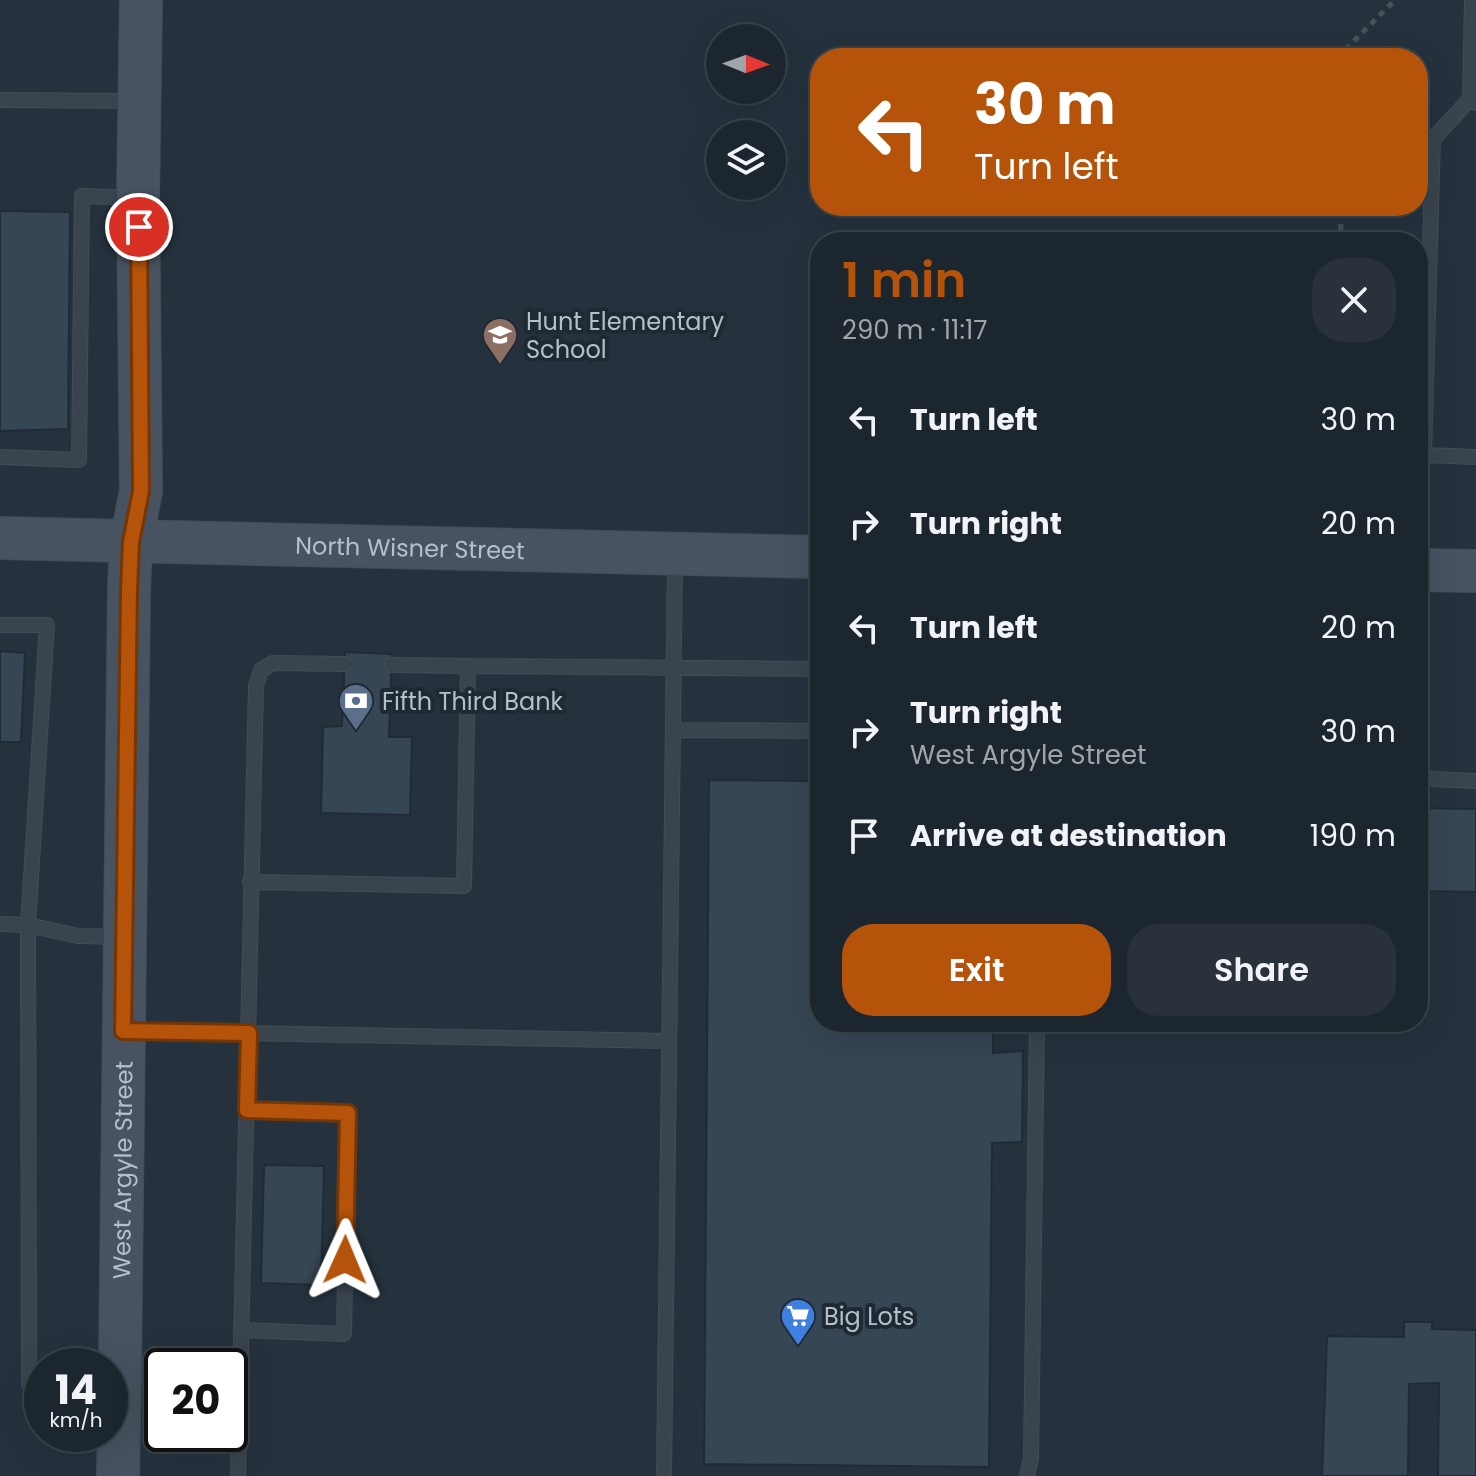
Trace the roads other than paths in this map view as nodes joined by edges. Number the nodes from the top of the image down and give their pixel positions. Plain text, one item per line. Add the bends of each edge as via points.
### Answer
1 (141, 0) edge
2 (1472, 0) edge
3 (0, 100) edge
4 (140, 101) junction
5 (1473, 101) edge
6 (138, 198) junction
7 (1428, 315) edge
8 (1428, 455) edge
9 (0, 457) edge
10 (1476, 457) edge
11 (0, 538) edge
12 (131, 542) junction
13 (675, 553) junction
14 (810, 557) edge
15 (1428, 570) edge
16 (1476, 571) edge
17 (0, 625) edge
18 (345, 664) dead end
19 (392, 665) dead end
20 (468, 666) junction
21 (674, 666) junction
22 (810, 669) edge
23 (673, 730) junction
24 (810, 731) edge
25 (1428, 778) edge
26 (1476, 781) edge
27 (250, 882) junction
28 (0, 924) edge
29 (28, 925) junction
30 (125, 937) junction
31 (123, 1031) junction
32 (1037, 1032) edge
33 (249, 1033) junction
34 (669, 1041) junction
35 (247, 1110) junction
36 (241, 1330) junction
37 (29, 1348) edge
38 (116, 1348) edge
39 (117, 1452) edge
40 (118, 1476) edge
41 (238, 1476) edge
42 (664, 1476) edge
43 (1027, 1476) edge

1 - 4 street, West Argyle Street
2 - 5 lane
3 - 4 lane
4 - 6 street, West Argyle Street
5 - 7 lane via 1433,139
6 - 9 lane via 82,196 79,460
6 - 12 street, West Argyle Street via 141,491
8 - 10 lane
11 - 12 street, North Wisner Street
12 - 13 street, North Wisner Street
12 - 30 street, West Argyle Street
13 - 14 street, North Wisner Street
13 - 21 lane
15 - 16 street
17 - 29 lane via 47,625
18 - 27 lane via 273,663 261,670 256,686
19 - 20 lane
20 - 21 lane
20 - 27 lane via 464,886
21 - 22 lane
21 - 23 lane
23 - 24 lane
23 - 34 lane
25 - 26 lane
27 - 33 lane
28 - 29 lane
29 - 30 lane via 78,936
29 - 37 lane
30 - 31 street, West Argyle Street
31 - 33 lane
31 - 38 street, West Argyle Street
32 - 43 lane
33 - 34 lane
33 - 35 lane
34 - 42 lane
35 - 36 lane
35 - 36 lane via 348,1113 344,1334
36 - 41 lane
39 - 40 street, West Argyle Street

